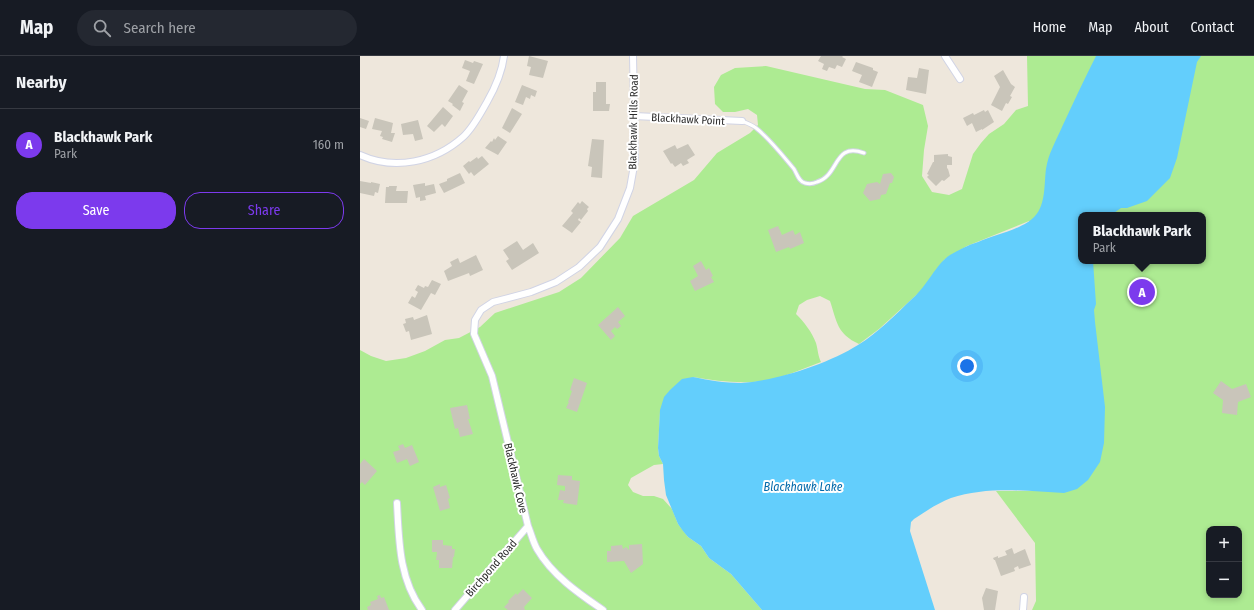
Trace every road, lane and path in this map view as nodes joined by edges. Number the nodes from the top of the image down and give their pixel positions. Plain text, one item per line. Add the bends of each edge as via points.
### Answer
1 (504, 56) edge
2 (634, 56) edge
3 (945, 56) edge
4 (960, 79) dead end
5 (634, 116) junction
6 (742, 121) joint
7 (864, 152) dead end
8 (360, 155) edge
9 (475, 320) joint
10 (397, 503) dead end
11 (528, 526) junction
12 (1024, 597) dead end
13 (422, 610) edge
14 (455, 610) edge
15 (603, 610) edge
16 (1023, 610) edge

1 - 8 street via 494,90 479,116 464,136 447,149 426,159 404,163 384,162
2 - 5 street, Blackhawk Hills Road
3 - 4 street
5 - 6 street, Blackhawk Point
5 - 9 street, Blackhawk Hills Road via 635,160 630,188 618,219 600,247 579,267 556,282 493,302 481,310
6 - 7 lane via 756,128 784,157 802,182 807,184 823,180 847,151
9 - 11 street, Blackhawk Cove via 474,334 492,376
10 - 13 street via 400,553 405,577
11 - 14 street, Birchpond Road
11 - 15 street, Blackhawk Cove via 536,549 553,570 572,589
12 - 16 street

